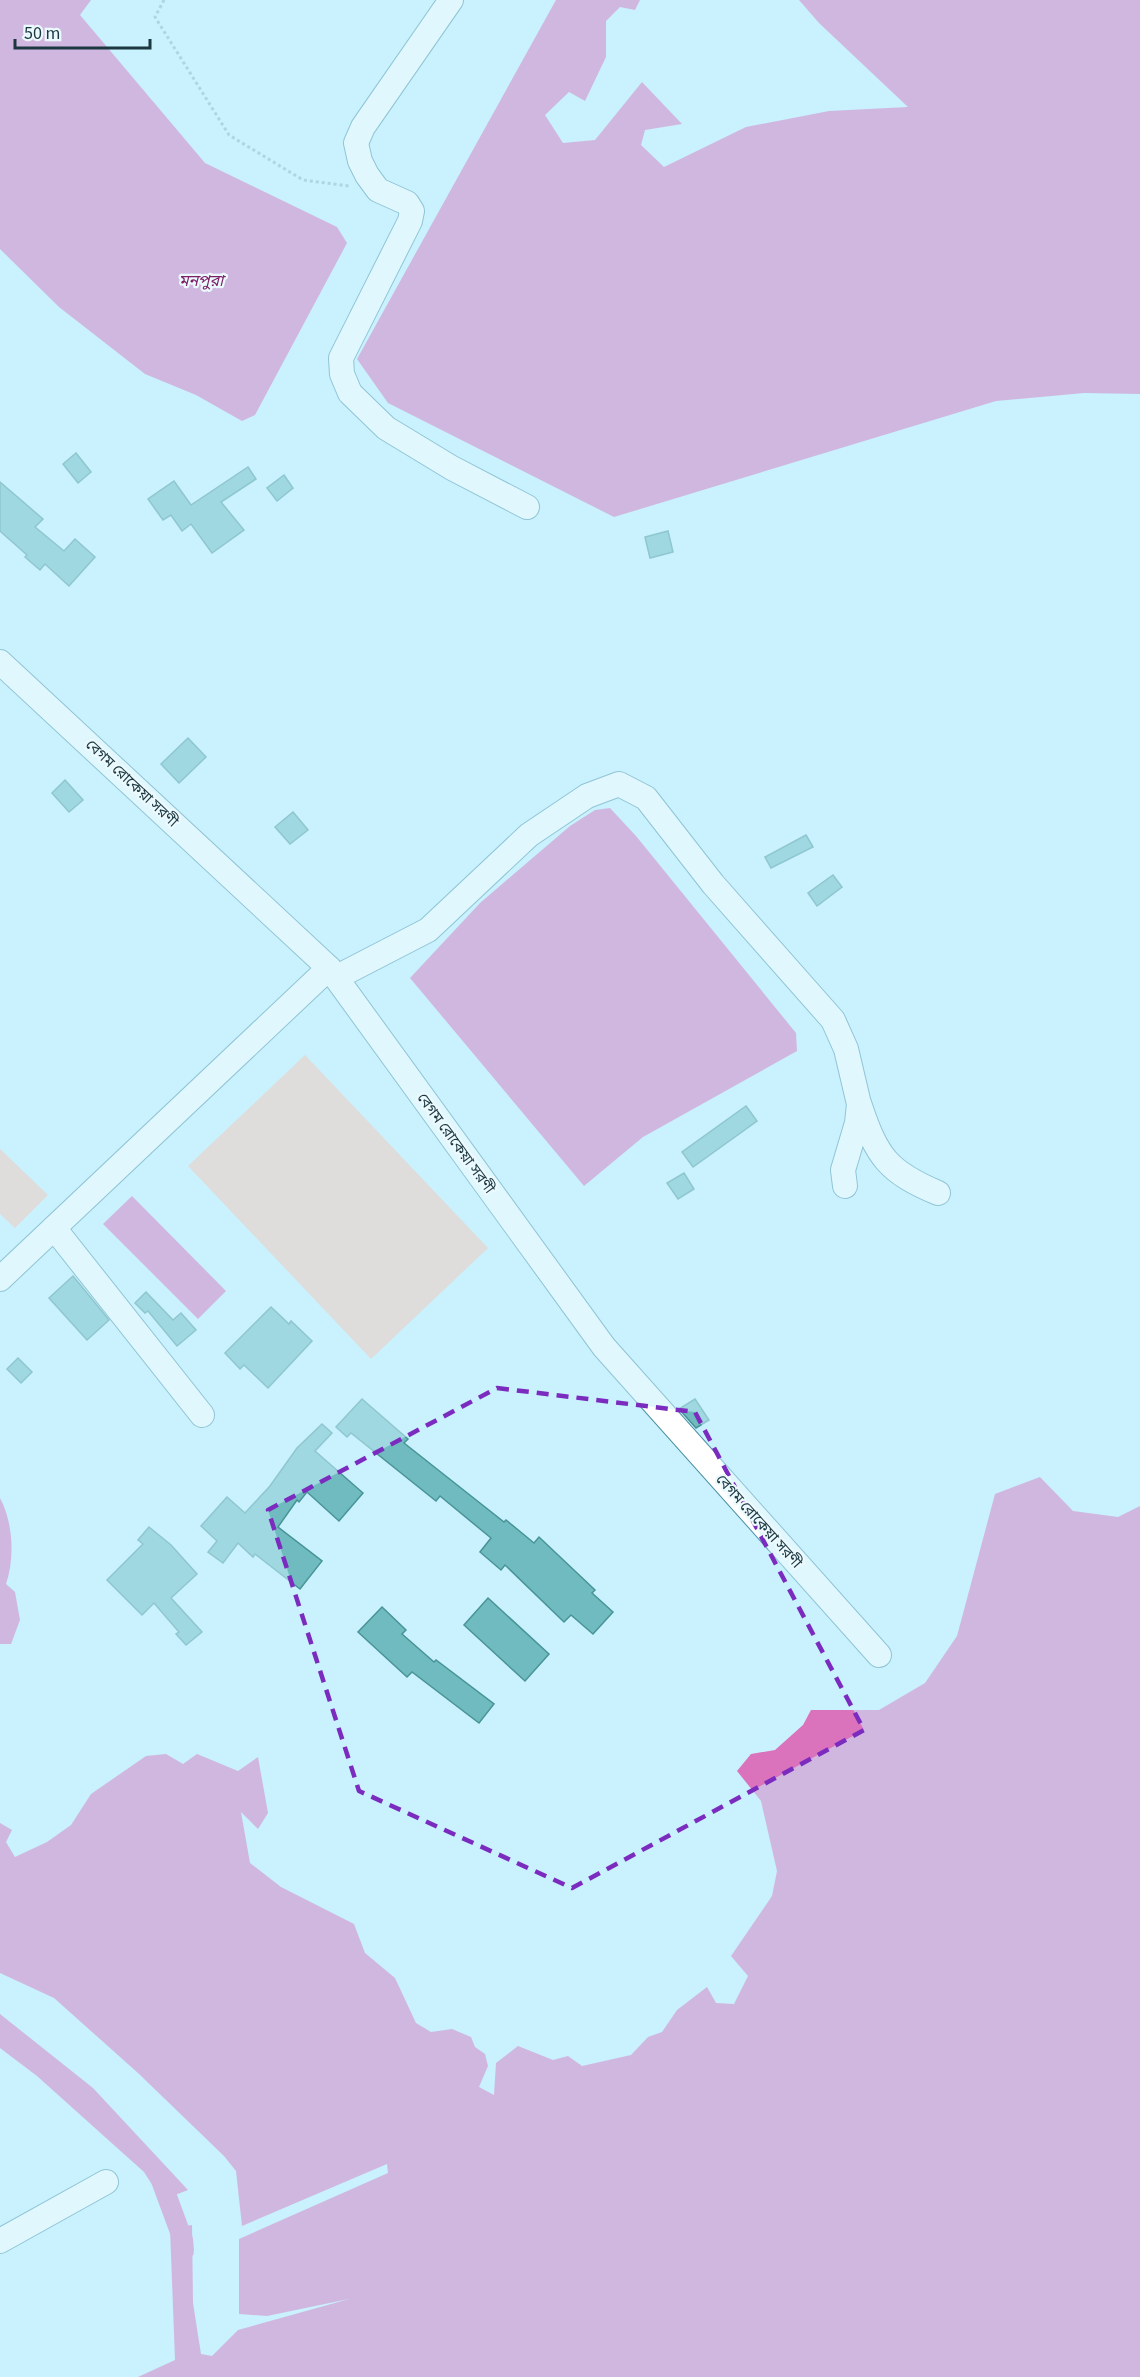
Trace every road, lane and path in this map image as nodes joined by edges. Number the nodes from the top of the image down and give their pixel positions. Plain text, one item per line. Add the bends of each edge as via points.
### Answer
1 (164, 0) edge
2 (451, 0) edge
3 (378, 190) junction
4 (527, 507) dead end
5 (0, 662) edge
6 (333, 973) junction
7 (859, 1104) junction
8 (844, 1186) dead end
9 (938, 1193) dead end
10 (54, 1228) junction
11 (0, 1279) edge
12 (202, 1415) dead end
13 (879, 1655) dead end
14 (106, 2182) dead end
15 (0, 2241) edge

1 - 3 path via 155,17 229,135 303,180
2 - 3 street via 363,127 356,143 367,176
3 - 4 street via 407,203 412,211 341,358 342,374 350,393 386,428
5 - 6 street, বেগম রোকেয়া সরণী
6 - 7 street via 428,930 529,835 587,796 620,784 646,798 713,884 833,1020 846,1049
6 - 10 street
6 - 13 street, বেগম রোকেয়া সরণী via 604,1347
7 - 8 street via 843,1170
7 - 9 street via 875,1145 889,1166
10 - 11 street
10 - 12 street
14 - 15 street

